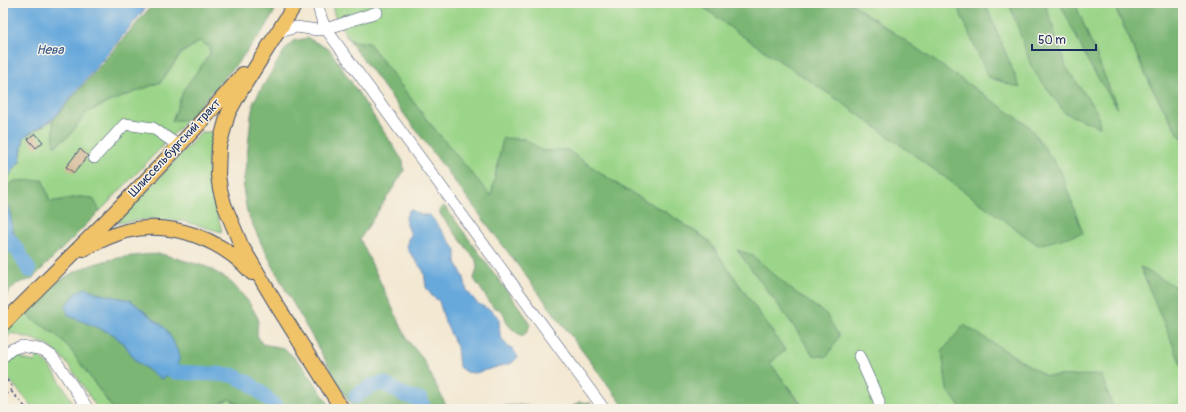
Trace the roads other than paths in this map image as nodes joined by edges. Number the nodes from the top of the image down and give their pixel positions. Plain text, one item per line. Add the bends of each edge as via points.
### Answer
1 (296, 3) edge
2 (317, 3) edge
3 (377, 12) dead end
4 (326, 28) junction
5 (276, 34) junction
6 (179, 146) junction
7 (94, 158) dead end
8 (69, 257) junction
9 (278, 307) junction
10 (3, 324) edge
11 (859, 356) dead end
12 (3, 357) edge
13 (88, 409) edge
14 (342, 409) edge
15 (604, 409) edge
16 (879, 409) edge

1 - 5 main road
2 - 4 street
3 - 4 street
4 - 5 street via 318,30 296,27
4 - 15 street
5 - 6 main road, Шлиссельбургский тракт
5 - 9 main road via 228,114 219,146 218,175 220,189 241,245
6 - 7 street via 153,128 125,124
6 - 8 main road, Шлиссельбургский тракт
8 - 9 main road via 99,241 126,231 157,228 174,230 208,241 240,260
8 - 10 main road, Шлиссельбургский тракт
9 - 14 main road
11 - 16 street via 879,401
12 - 13 street via 12,349 22,346 43,350 52,356

